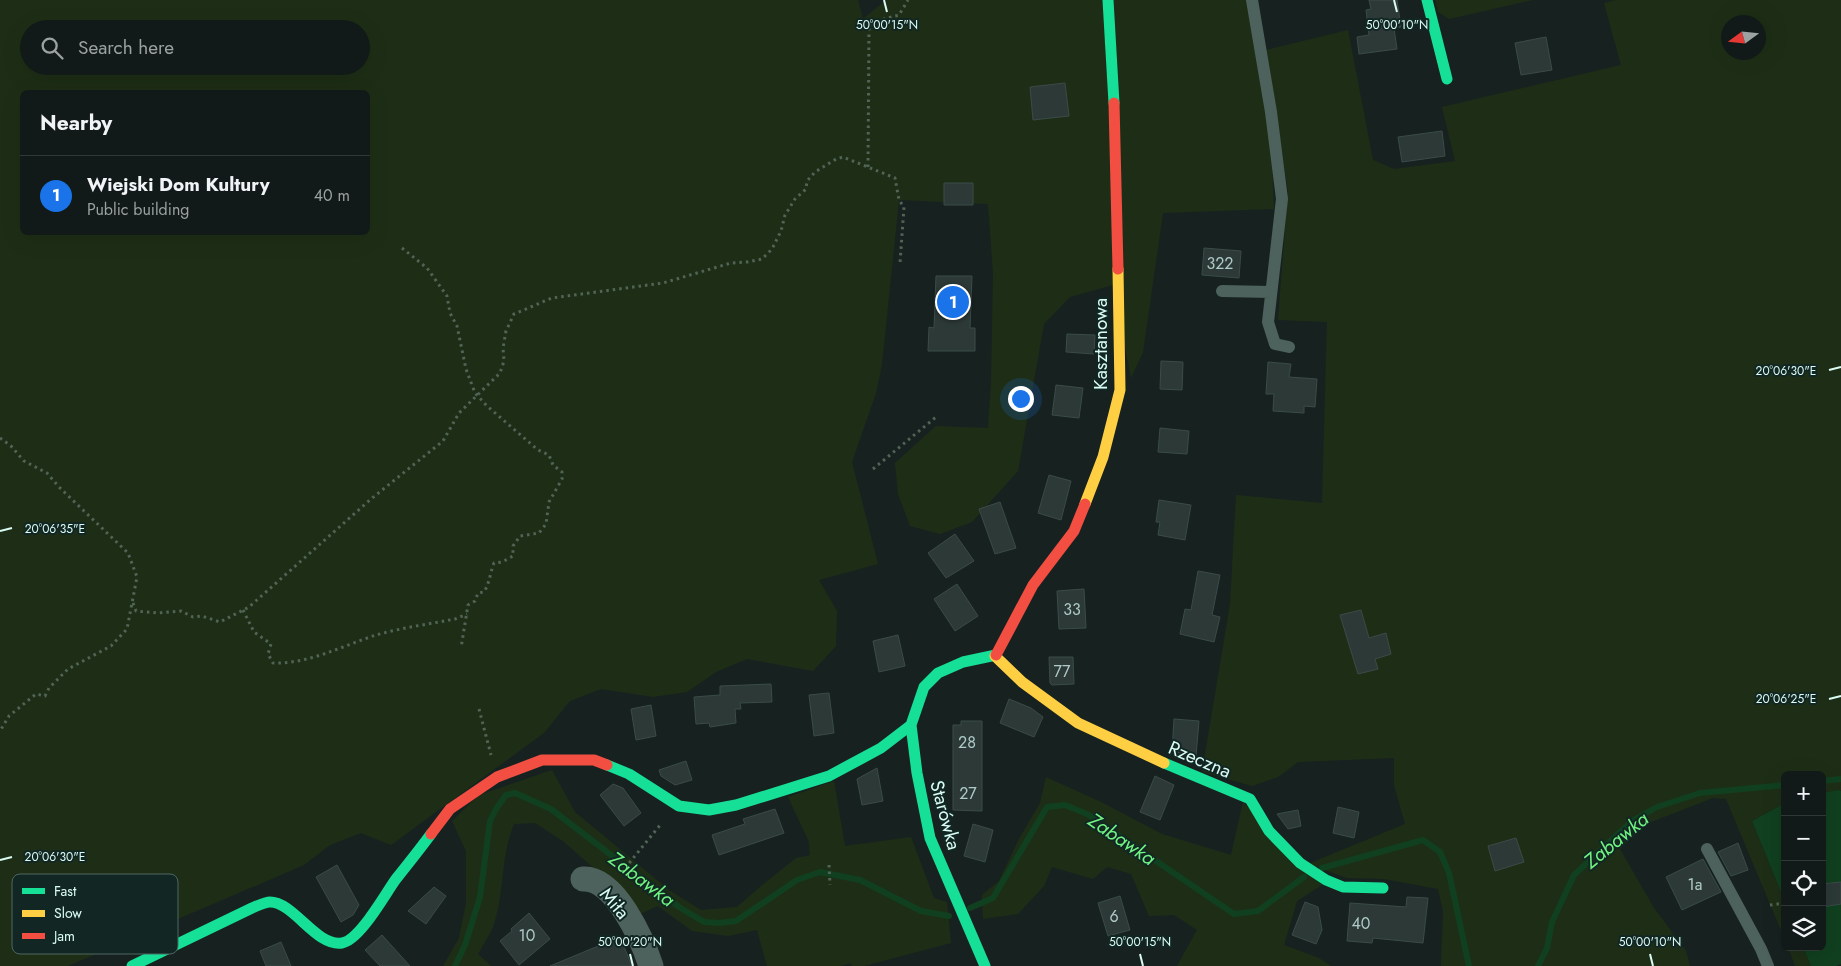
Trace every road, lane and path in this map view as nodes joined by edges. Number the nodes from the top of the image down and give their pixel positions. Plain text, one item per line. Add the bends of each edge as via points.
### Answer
1 (908, 0) edge
2 (1108, 0) edge
3 (1252, 0) edge
4 (1427, 0) edge
5 (1447, 79) dead end
6 (868, 167) junction
7 (402, 248) dead end
8 (900, 263) dead end
9 (1222, 291) dead end
10 (1271, 292) junction
11 (1288, 346) dead end
12 (478, 396) junction
13 (936, 416) dead end
14 (0, 438) edge
15 (873, 469) dead end
16 (133, 603) junction
17 (243, 610) junction
18 (467, 614) junction
19 (462, 648) dead end
20 (995, 656) junction
21 (479, 709) dead end
22 (911, 725) junction
23 (0, 731) edge
24 (497, 777) junction
25 (679, 806) junction
26 (1707, 849) dead end
27 (829, 865) dead end
28 (583, 879) dead end
29 (616, 879) dead end
30 (830, 885) dead end
31 (1383, 888) dead end
32 (1781, 904) edge
33 (1770, 905) dead end
34 (178, 944) edge
35 (157, 954) edge
36 (132, 966) edge
37 (652, 966) edge
38 (985, 966) edge
39 (1768, 966) edge

1 - 6 path via 899,15 877,21 869,27
2 - 20 street, Kasztanowa via 1116,144 1120,390 1102,457 1074,531 1033,585
3 - 10 lane via 1282,199
4 - 5 street
6 - 8 path via 895,178 899,200 904,207
6 - 12 path via 843,157 815,172 785,215 772,249 762,259 731,263 663,283 552,298 514,314 506,330 500,373
7 - 12 path via 427,268 447,296 466,369
9 - 10 lane
10 - 11 lane via 1268,322 1276,344
12 - 17 path via 459,413 438,446 371,499
12 - 18 path via 538,450 549,455 553,465 562,472 562,479 549,502 546,524 538,533 520,536 513,546 512,556 494,563 490,582 484,592 478,593 475,601 468,605
13 - 15 path
14 - 16 path via 24,461 47,473 128,553 137,578
16 - 17 path via 136,611 182,610 193,617 202,616 220,622
16 - 23 path via 127,629 111,646 68,670 45,696 36,694 9,716
17 - 18 path via 254,632 271,644 268,654 273,663 288,663 324,654 377,635
18 - 19 path
20 - 22 street, Starówka via 963,662 938,674 924,687
20 - 31 street, Rzeczna via 1022,682 1078,723 1250,799 1269,831 1300,862 1326,880 1343,886
21 - 24 path
22 - 25 street via 881,748 829,776 736,805 710,810
22 - 38 street, Starówka via 930,838
24 - 25 street via 542,760 594,760 629,774
24 - 34 street via 450,809 394,880 365,925 343,943 331,942 286,908 271,902
25 - 29 path via 653,832
26 - 39 lane
27 - 30 path
28 - 37 street, Miła via 608,889 625,910
32 - 33 path
35 - 36 street

